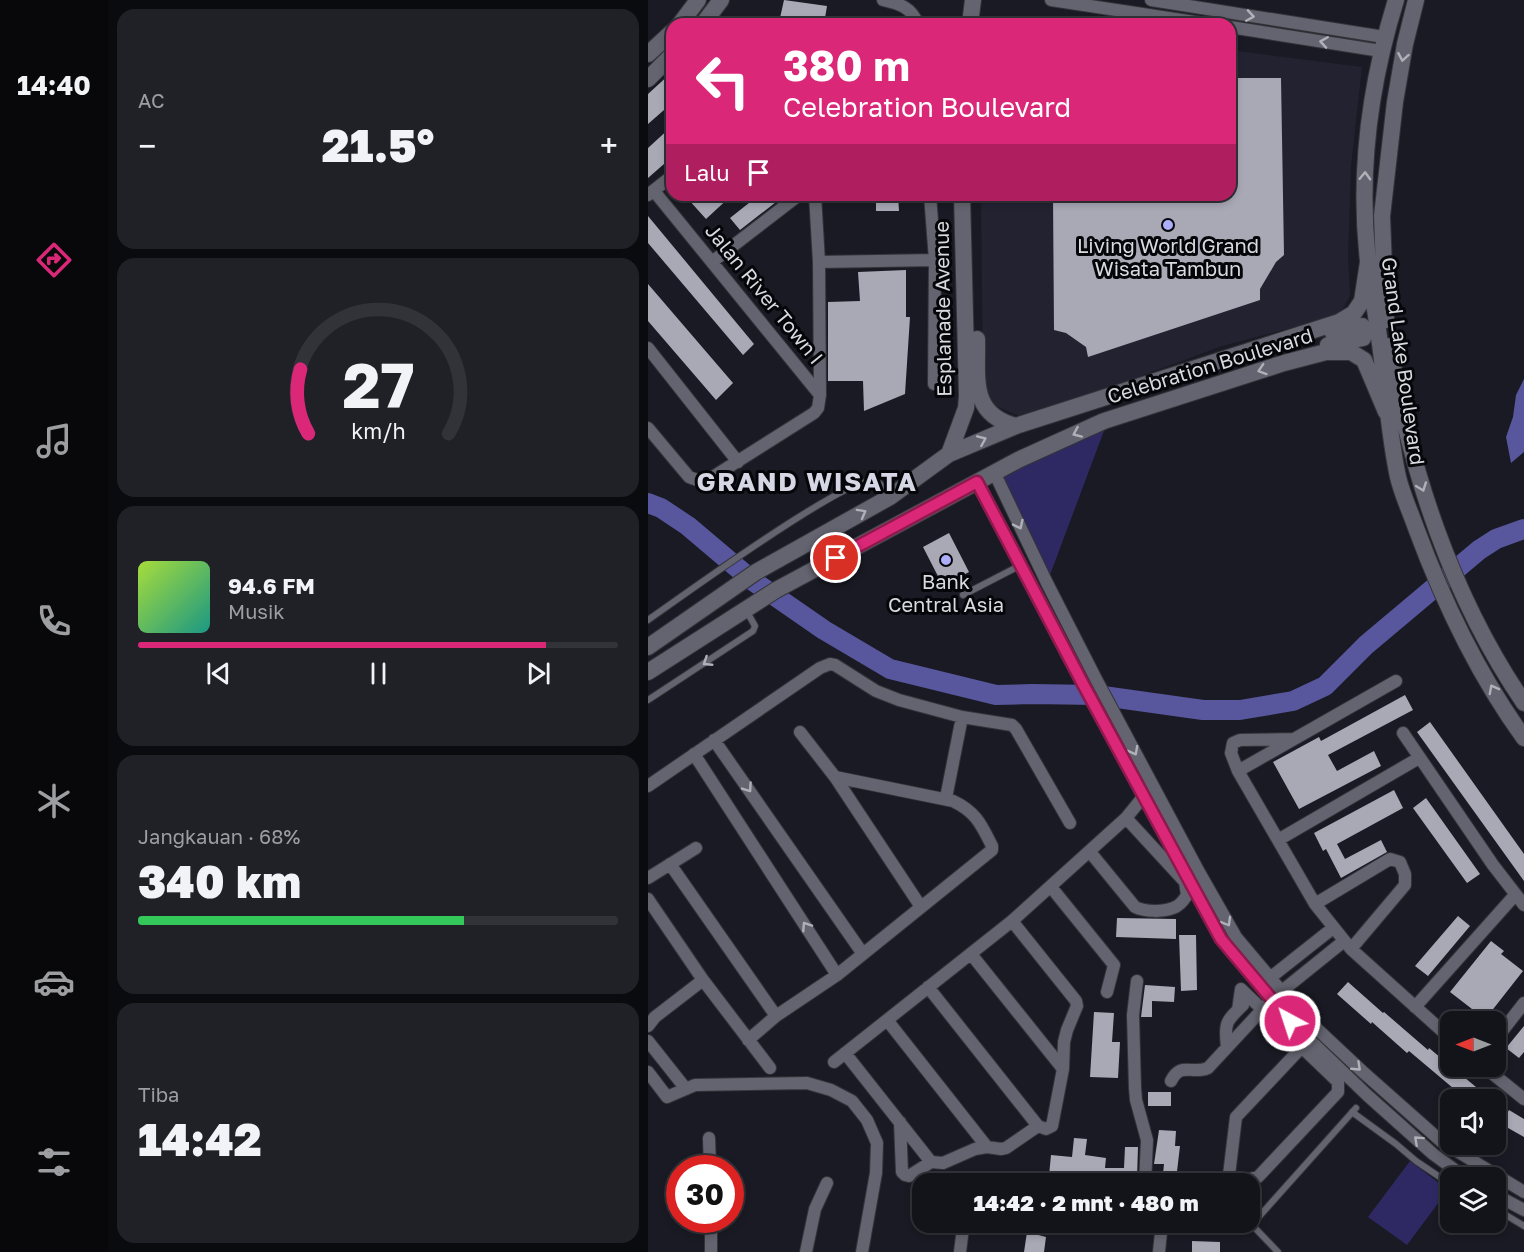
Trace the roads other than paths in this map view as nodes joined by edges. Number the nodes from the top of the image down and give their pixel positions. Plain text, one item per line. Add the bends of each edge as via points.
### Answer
1 (698, 0) edge
2 (722, 0) edge
3 (883, 0) edge
4 (1052, 0) edge
5 (1150, 0) edge
6 (1396, 0) edge
7 (1416, 0) edge
8 (684, 18) edge
9 (707, 18) edge
10 (915, 18) edge
11 (1169, 18) edge
12 (1236, 28) edge
13 (666, 38) edge
14 (1383, 44) junction
15 (648, 54) edge
16 (666, 60) edge
17 (648, 79) edge
18 (666, 181) edge
19 (651, 193) edge
20 (791, 201) edge
21 (815, 201) edge
22 (930, 201) edge
23 (962, 201) edge
24 (973, 201) edge
25 (935, 260) junction
26 (712, 262) junction
27 (819, 262) junction
28 (1368, 262) junction
29 (648, 348) edge
30 (1221, 359) junction
31 (1284, 363) junction
32 (934, 384) dead end
33 (820, 395) junction
34 (1386, 412) junction
35 (1016, 426) junction
36 (648, 428) edge
37 (949, 454) junction
38 (738, 462) junction
39 (994, 472) junction
40 (977, 482) junction
41 (890, 497) junction
42 (1021, 565) junction
43 (963, 595) dead end
44 (750, 606) junction
45 (648, 620) edge
46 (648, 647) edge
47 (648, 672) edge
48 (1396, 681) dead end
49 (648, 700) edge
50 (1524, 703) edge
51 (962, 717) junction
52 (800, 732) dead end
53 (1403, 733) dead end
54 (1524, 738) edge
55 (1294, 739) junction
56 (714, 740) junction
57 (694, 754) junction
58 (1419, 758) junction
59 (1238, 771) junction
60 (835, 777) junction
61 (648, 786) edge
62 (1153, 786) junction
63 (1143, 797) junction
64 (946, 798) junction
65 (1126, 819) junction
66 (1070, 823) dead end
67 (1278, 840) junction
68 (696, 848) dead end
69 (1090, 852) junction
70 (670, 864) junction
71 (648, 878) edge
72 (1051, 887) junction
73 (1515, 895) junction
74 (648, 899) edge
75 (1315, 904) junction
76 (1524, 905) edge
77 (921, 907) junction
78 (1012, 921) junction
79 (1333, 928) junction
80 (1348, 945) junction
81 (863, 954) junction
82 (971, 954) junction
83 (837, 975) junction
84 (1242, 975) dead end
85 (1271, 976) junction
86 (703, 980) junction
87 (1137, 981) dead end
88 (1261, 986) junction
89 (928, 987) junction
90 (1282, 990) junction
91 (1107, 992) dead end
92 (1246, 994) junction
93 (1272, 999) junction
94 (1524, 1003) edge
95 (1415, 1007) junction
96 (1262, 1010) junction
97 (776, 1016) junction
98 (887, 1020) junction
99 (650, 1021) edge
100 (1506, 1026) edge
101 (1440, 1029) edge
102 (748, 1040) junction
103 (648, 1041) edge
104 (1227, 1047) junction
105 (1301, 1048) junction
106 (845, 1053) junction
107 (834, 1062) dead end
108 (770, 1068) dead end
109 (1063, 1070) junction
110 (648, 1072) edge
111 (1497, 1077) edge
112 (1171, 1081) dead end
113 (686, 1089) junction
114 (1524, 1099) edge
115 (900, 1122) junction
116 (1038, 1126) junction
117 (709, 1138) dead end
118 (987, 1147) junction
119 (710, 1155) edge
120 (931, 1162) junction
121 (1475, 1163) junction
122 (1451, 1167) edge
123 (1472, 1167) edge
124 (1146, 1173) edge
125 (1440, 1177) edge
126 (827, 1183) dead end
127 (1524, 1192) edge
128 (1506, 1200) edge
129 (1524, 1210) edge
130 (1506, 1215) edge
131 (1524, 1226) edge
132 (711, 1233) edge
133 (962, 1233) edge
134 (1161, 1233) edge
135 (711, 1252) edge
136 (807, 1252) edge
137 (862, 1252) edge
138 (960, 1252) edge
139 (1159, 1252) edge
140 (1278, 1252) edge

1 - 8 street
2 - 9 street
3 - 10 street via 901,5
4 - 11 street
5 -> 14 street
6 - 14 street, Grand Lake Boulevard
7 -> 50 street, Grand Lake Boulevard via 1395,102 1382,216 1390,348 1417,474 1450,563 1467,603
14 -> 12 street
13 - 15 street
28 -> 14 street, Grand Lake Boulevard via 1365,178 1371,103
16 - 17 street
18 - 19 street
19 - 26 street, Jalan River Town I
20 - 26 street
21 - 27 street
22 - 25 street
23 - 37 street, Esplanade Avenue via 967,396
24 - 35 street, Esplanade Avenue via 980,397 991,416
25 - 27 street
25 - 32 street
26 - 33 street, Jalan River Town I
27 - 33 street
28 - 30 street, Celebration Boulevard via 1362,301 1354,313 1339,322
28 - 34 street, Grand Lake Boulevard
29 - 38 street
30 - 31 street via 1252,355 1357,326 1362,326 1365,333 1363,338 1290,354
30 - 35 street, Celebration Boulevard
31 - 34 street, Celebration Boulevard via 1326,352 1351,352 1364,360
31 -> 39 street, Celebration Boulevard via 1104,421
33 - 38 street via 814,413
54 -> 34 street, Grand Lake Boulevard via 1504,711 1434,576 1398,479
37 -> 35 street, Celebration Boulevard
36 - 38 street via 689,477 708,480
37 - 41 street
39 - 40 street, Celebration Boulevard
39 -> 62 street
40 - 42 street
40 - 44 street
41 - 45 lane via 874,481 840,492
46 -> 41 street via 756,572
42 - 43 lane
42 - 63 street
44 - 47 street
44 -> 49 lane via 753,631
48 - 55 street
51 - 56 street via 876,691 830,664
51 - 64 street
51 - 66 street via 1005,723 1016,729
52 - 60 street
53 - 58 street
55 - 59 street
55 - 59 street via 1247,738 1233,743 1231,753
56 - 57 street
56 -> 81 street
57 - 61 street
83 -> 57 street
58 - 67 street
58 - 73 street
59 - 67 street
60 - 64 street
60 - 77 street
62 - 63 street
62 -> 85 street via 1236,937
63 - 65 street
63 - 88 street via 1221,939
64 - 77 street via 973,813 992,850
65 - 69 street
65 - 69 street via 1185,882 1187,895 1182,903 1174,908 1143,911 1135,907
67 - 75 street
68 - 70 street
69 - 72 street
70 - 71 street
70 - 97 street
72 - 78 street
72 - 91 street via 1114,965
73 - 76 street
73 - 95 street
74 - 86 street
75 - 79 street
75 - 80 street via 1390,859 1400,862 1405,885
77 - 81 street
78 - 82 street
78 - 109 street via 1076,1001 1064,1042
79 - 80 street
79 - 85 street
80 - 90 street
80 - 95 street
81 - 83 street
82 - 89 street
82 - 109 street
83 - 97 street
84 - 92 street
85 - 88 street
85 - 90 street
86 - 99 street
86 - 102 street
87 - 124 street via 1133,1015 1135,1088 1147,1140
88 - 92 street
88 - 93 street
89 - 98 street
89 - 116 street
90 - 93 street
90 -> 121 street via 1299,1012 1442,1143
92 - 96 street
92 - 104 street via 1225,1025
93 - 96 street
122 -> 93 street via 1366,1095
94 - 100 street
95 - 101 street
96 - 104 street
96 - 105 street
97 - 102 street
98 - 106 street
98 - 118 street
102 - 108 street
103 - 113 street
104 - 112 street via 1208,1068 1180,1070
105 - 105 street via 1236,1117 1229,1175 1232,1181 1258,1176 1338,1092 1338,1082
106 - 107 street
106 - 115 street
109 - 116 street via 1052,1126 1046,1130
110 - 113 street via 667,1097
111 - 114 street
113 - 137 street via 695,1085 807,1083 852,1101 867,1119 878,1143
115 - 120 street
115 - 120 street via 902,1172 909,1176
116 - 118 street via 1006,1148
117 - 119 street
118 - 120 street via 943,1163
121 - 123 street
121 - 127 street
125 - 140 lane via 1354,1110 1256,1220 1254,1227
126 - 136 street via 815,1209
128 - 129 street
130 - 131 lane
132 - 135 street
133 - 138 street
134 - 139 street

